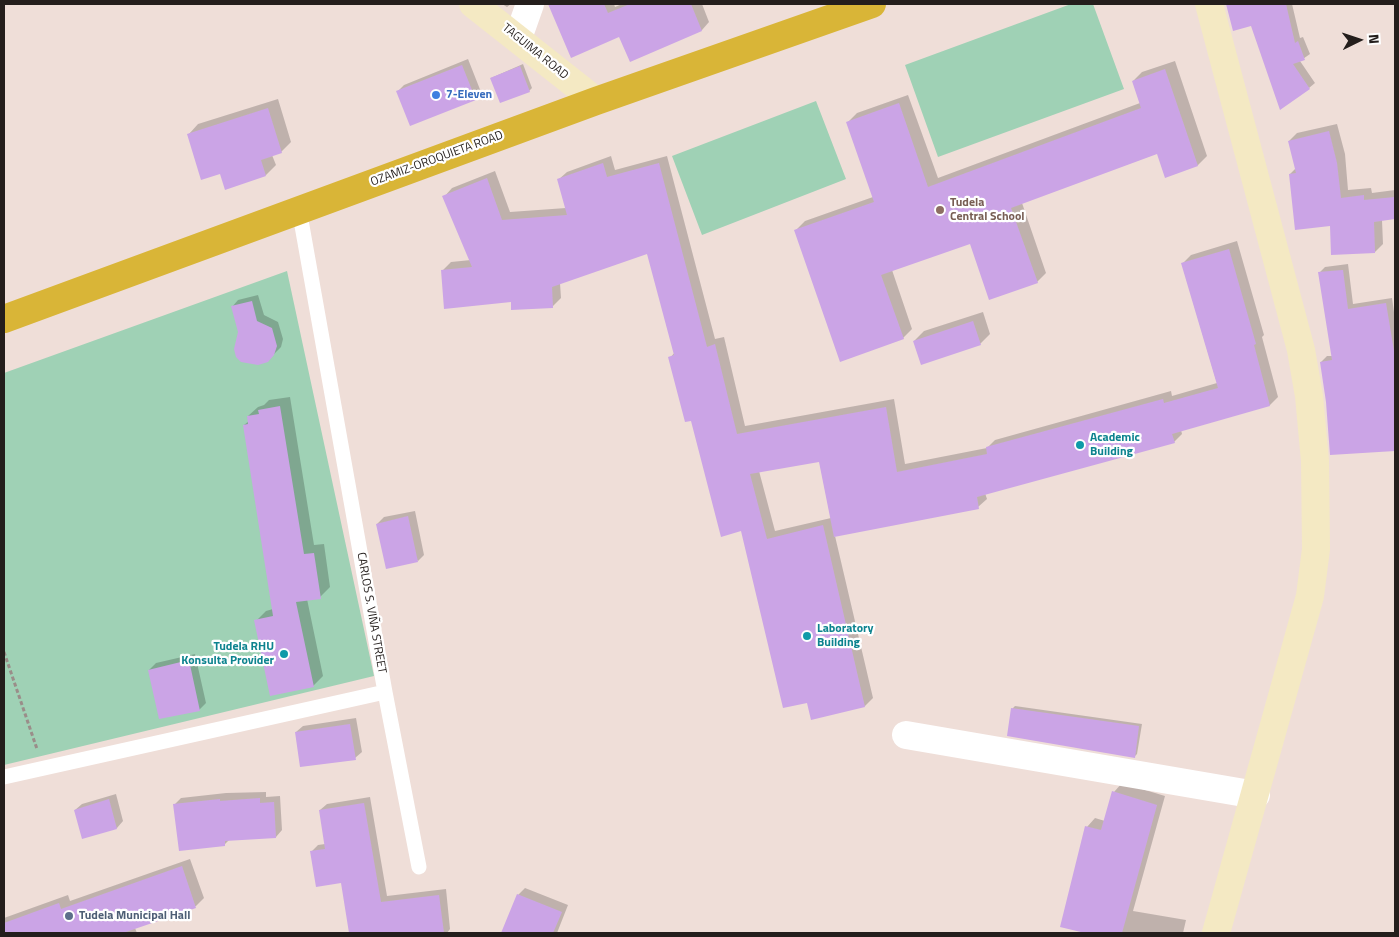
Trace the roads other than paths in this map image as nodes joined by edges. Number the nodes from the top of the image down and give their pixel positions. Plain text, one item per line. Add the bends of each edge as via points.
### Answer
1 (473, 4) edge
2 (530, 4) edge
3 (872, 4) edge
4 (1210, 4) edge
5 (518, 38) junction
6 (596, 101) junction
7 (299, 209) junction
8 (4, 319) edge
9 (385, 692) junction
10 (906, 735) dead end
11 (4, 777) edge
12 (1256, 795) junction
13 (419, 867) dead end
14 (1216, 933) edge

1 - 5 street, TAGUIMA ROAD
2 - 5 street
3 - 6 highway, OZAMIZ-OROQUIETA ROAD
4 - 12 street via 1301,350 1315,461 1316,549 1310,596
5 - 6 street, TAGUIMA ROAD
6 - 7 highway, OZAMIZ-OROQUIETA ROAD
7 - 8 highway, OZAMIZ-OROQUIETA ROAD
7 - 9 lane, CARLOS S. VIÑA STREET
9 - 11 lane
9 - 13 lane, CARLOS S. VIÑA STREET
10 - 12 street
12 - 14 street

